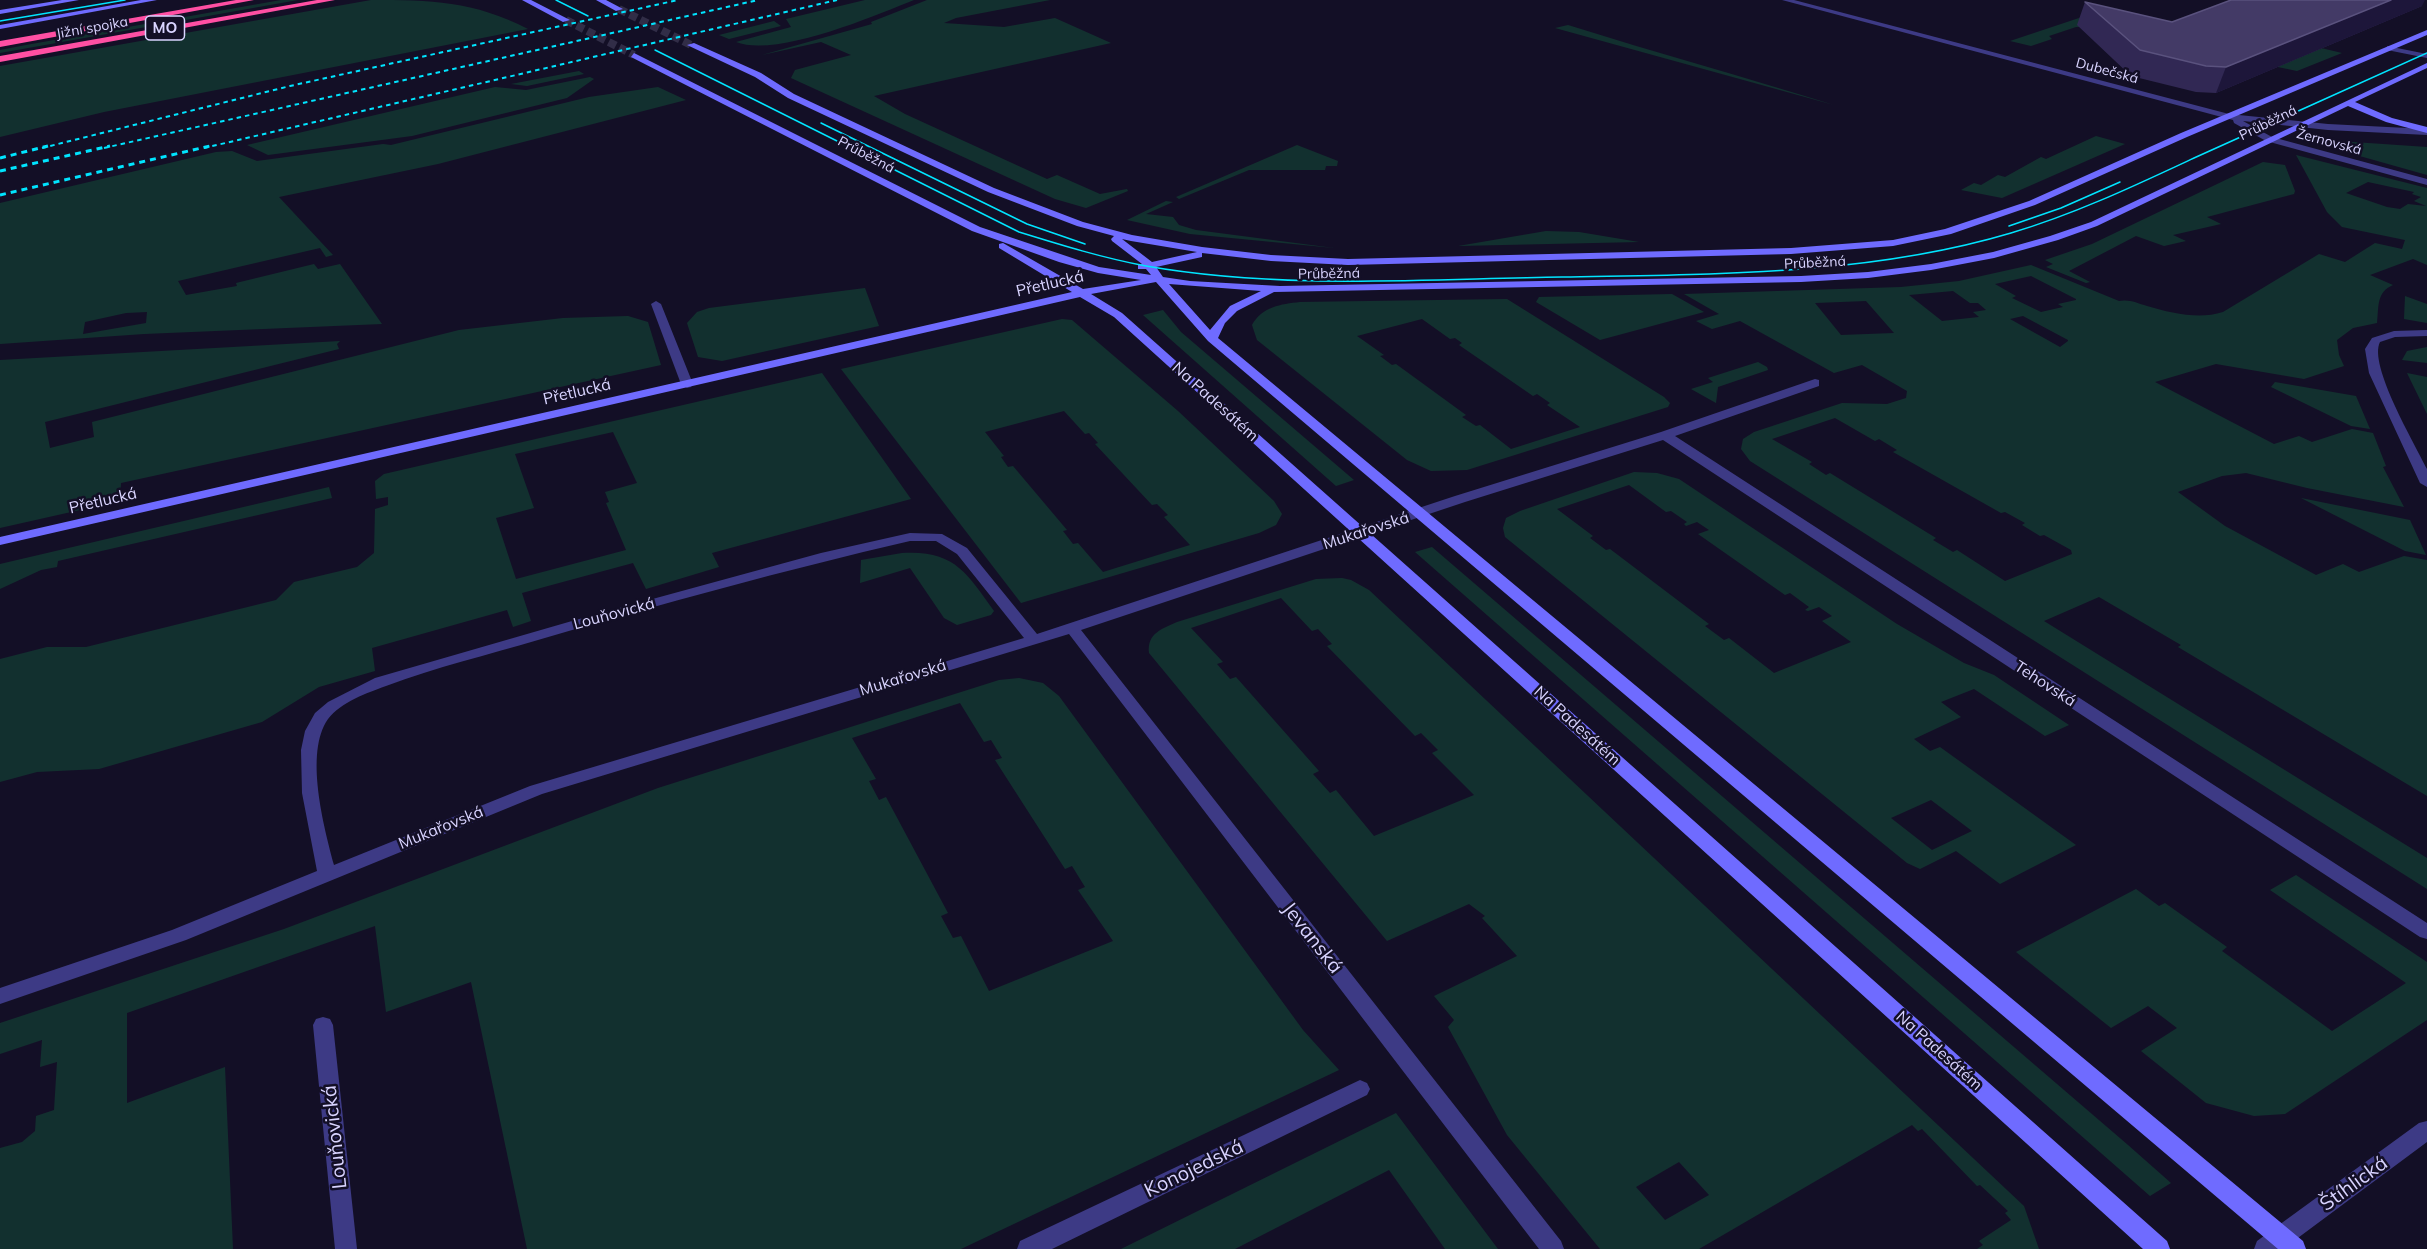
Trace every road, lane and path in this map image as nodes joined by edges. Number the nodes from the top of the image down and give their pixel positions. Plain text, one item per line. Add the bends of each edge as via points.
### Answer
1 (75, 0) edge
2 (153, 0) edge
3 (250, 0) edge
4 (331, 0) edge
5 (526, 0) edge
6 (600, 0) edge
7 (1786, 0) edge
8 (619, 9) tunnel mouth
9 (0, 12) edge
10 (566, 20) tunnel mouth
11 (0, 27) edge
12 (2427, 32) edge
13 (0, 44) edge
14 (691, 45) tunnel mouth
15 (2390, 48) junction
16 (634, 55) tunnel mouth
17 (2427, 56) edge
18 (0, 59) edge
19 (2427, 65) edge
20 (2347, 102) junction
21 (2229, 117) junction
22 (2298, 125) junction
23 (2427, 131) edge
24 (2269, 139) junction
25 (2427, 182) edge
26 (976, 229) junction
27 (1094, 229) junction
28 (1234, 255) junction
29 (1149, 264) junction
30 (1126, 274) junction
31 (1161, 280) junction
32 (1280, 289) junction
33 (1081, 293) junction
34 (656, 304) dead end
35 (2427, 333) edge
36 (1212, 339) junction
37 (1815, 383) dead end
38 (687, 384) junction
39 (1665, 435) junction
40 (2427, 483) edge
41 (1419, 514) junction
42 (1362, 533) junction
43 (0, 541) edge
44 (1072, 628) junction
45 (1033, 639) junction
46 (327, 874) junction
47 (2427, 932) edge
48 (0, 996) edge
49 (323, 1025) dead end
50 (1360, 1089) dead end
51 (2427, 1130) edge
52 (2280, 1245) edge
53 (346, 1249) edge
54 (1028, 1249) edge
55 (1553, 1249) edge
56 (2159, 1249) edge

1 - 9 main road
2 - 11 main road
3 - 13 highway, Jižní spojka / MO
4 - 18 highway, Jižní spojka / MO
5 - 10 main road
6 - 8 main road
7 - 21 street, Dubečská
12 - 15 main road, Průběžná
14 - 27 main road, Průběžná via 991,190
15 - 17 street
15 - 21 main road, Průběžná
16 - 26 main road, Průběžná
19 - 20 main road, Průběžná
20 - 22 main road, Průběžná
20 - 23 main road
21 - 22 street, Dubečská
21 - 24 street, Žernovská
21 - 28 main road, Průběžná via 1998,217 1893,243 1728,254 1384,261
22 - 23 street, Dubečská
22 - 24 main road, Průběžná
24 - 25 street, Žernovská
24 - 32 main road, Průběžná via 2094,224 1994,255 1931,267 1802,279
26 - 30 main road, Průběžná via 1063,260
26 - 33 main road, Na Padesátém
27 - 28 main road, Průběžná
27 - 29 main road, Průběžná via 1135,250
28 - 29 main road, Průběžná via 1192,256
29 - 30 main road, Průběžná
29 - 31 main road, Průběžná
30 - 31 main road, Průběžná
30 - 33 main road, Průběžná
31 - 32 main road, Průběžná
31 - 33 main road, Přetlucká
31 - 36 main road
32 - 36 main road via 1234,307 1220,319
33 - 38 main road, Přetlucká
33 - 42 main road, Na Padesátém via 1118,315
34 - 38 street
35 - 40 street via 2394,334 2376,340 2371,349 2375,373
36 - 41 main road
37 - 39 street, Mukařovská
38 - 43 main road, Přetlucká
39 - 41 street, Mukařovská
39 - 47 street, Tehovská
41 - 42 street, Mukařovská
41 - 52 main road
42 - 44 street, Mukařovská
42 - 56 main road, Na Padesátém
44 - 45 street, Mukařovská
44 - 55 street, Jevanská
45 - 46 street, Mukařovská via 536,790
45 - 46 street, Louňovická via 962,551 946,540 917,537 826,556 399,676 336,704 313,729 308,762
46 - 48 street, Mukařovská via 168,939
49 - 53 street, Louňovická
50 - 54 street, Konojedská
51 - 52 street, Štíhlická

